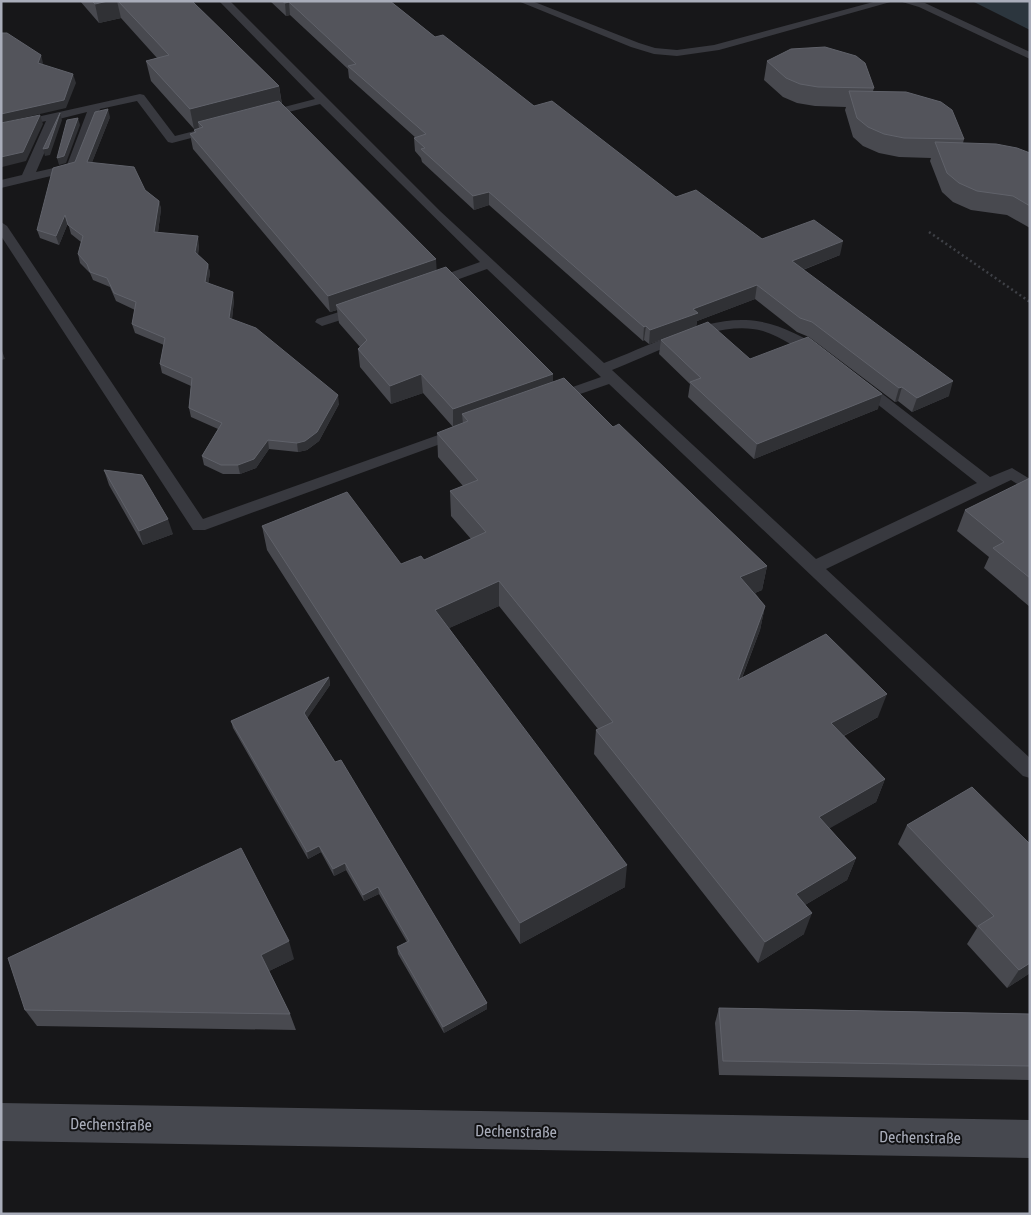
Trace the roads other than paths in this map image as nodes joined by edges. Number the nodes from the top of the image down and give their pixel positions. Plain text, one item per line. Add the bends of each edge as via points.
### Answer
1 (224, 1) edge
2 (523, 1) edge
3 (889, 1) edge
4 (904, 1) edge
5 (1030, 56) edge
6 (323, 100) junction
7 (95, 107) junction
8 (54, 116) junction
9 (257, 118) edge
10 (229, 125) edge
11 (4, 127) edge
12 (1, 140) edge
13 (27, 178) junction
14 (1, 184) edge
15 (1, 226) edge
16 (491, 263) junction
17 (416, 290) edge
18 (378, 303) edge
19 (322, 322) dead end
20 (834, 363) edge
21 (606, 374) junction
22 (849, 375) edge
23 (546, 402) edge
24 (471, 429) edge
25 (989, 484) junction
26 (1030, 486) edge
27 (814, 567) junction
28 (1030, 770) edge
29 (1, 1122) edge
30 (1030, 1139) edge

1 - 6 lane
2 - 3 lane via 635,45 677,53 715,48
4 - 5 lane via 922,5
6 - 9 lane
6 - 16 lane via 436,214
7 - 8 lane
7 - 10 lane via 140,97 172,140
7 - 13 lane via 72,167
8 - 11 lane
8 - 13 lane
11 - 12 lane
13 - 14 lane
15 - 24 lane via 199,526
16 - 17 lane
16 - 21 lane
18 - 19 lane
20 - 21 lane via 802,342 761,326 739,324 710,328
21 - 23 lane
21 - 27 lane
22 - 25 lane
25 - 26 lane via 1012,473
25 - 27 lane
27 - 28 lane
29 - 30 street, Dechenstraße

